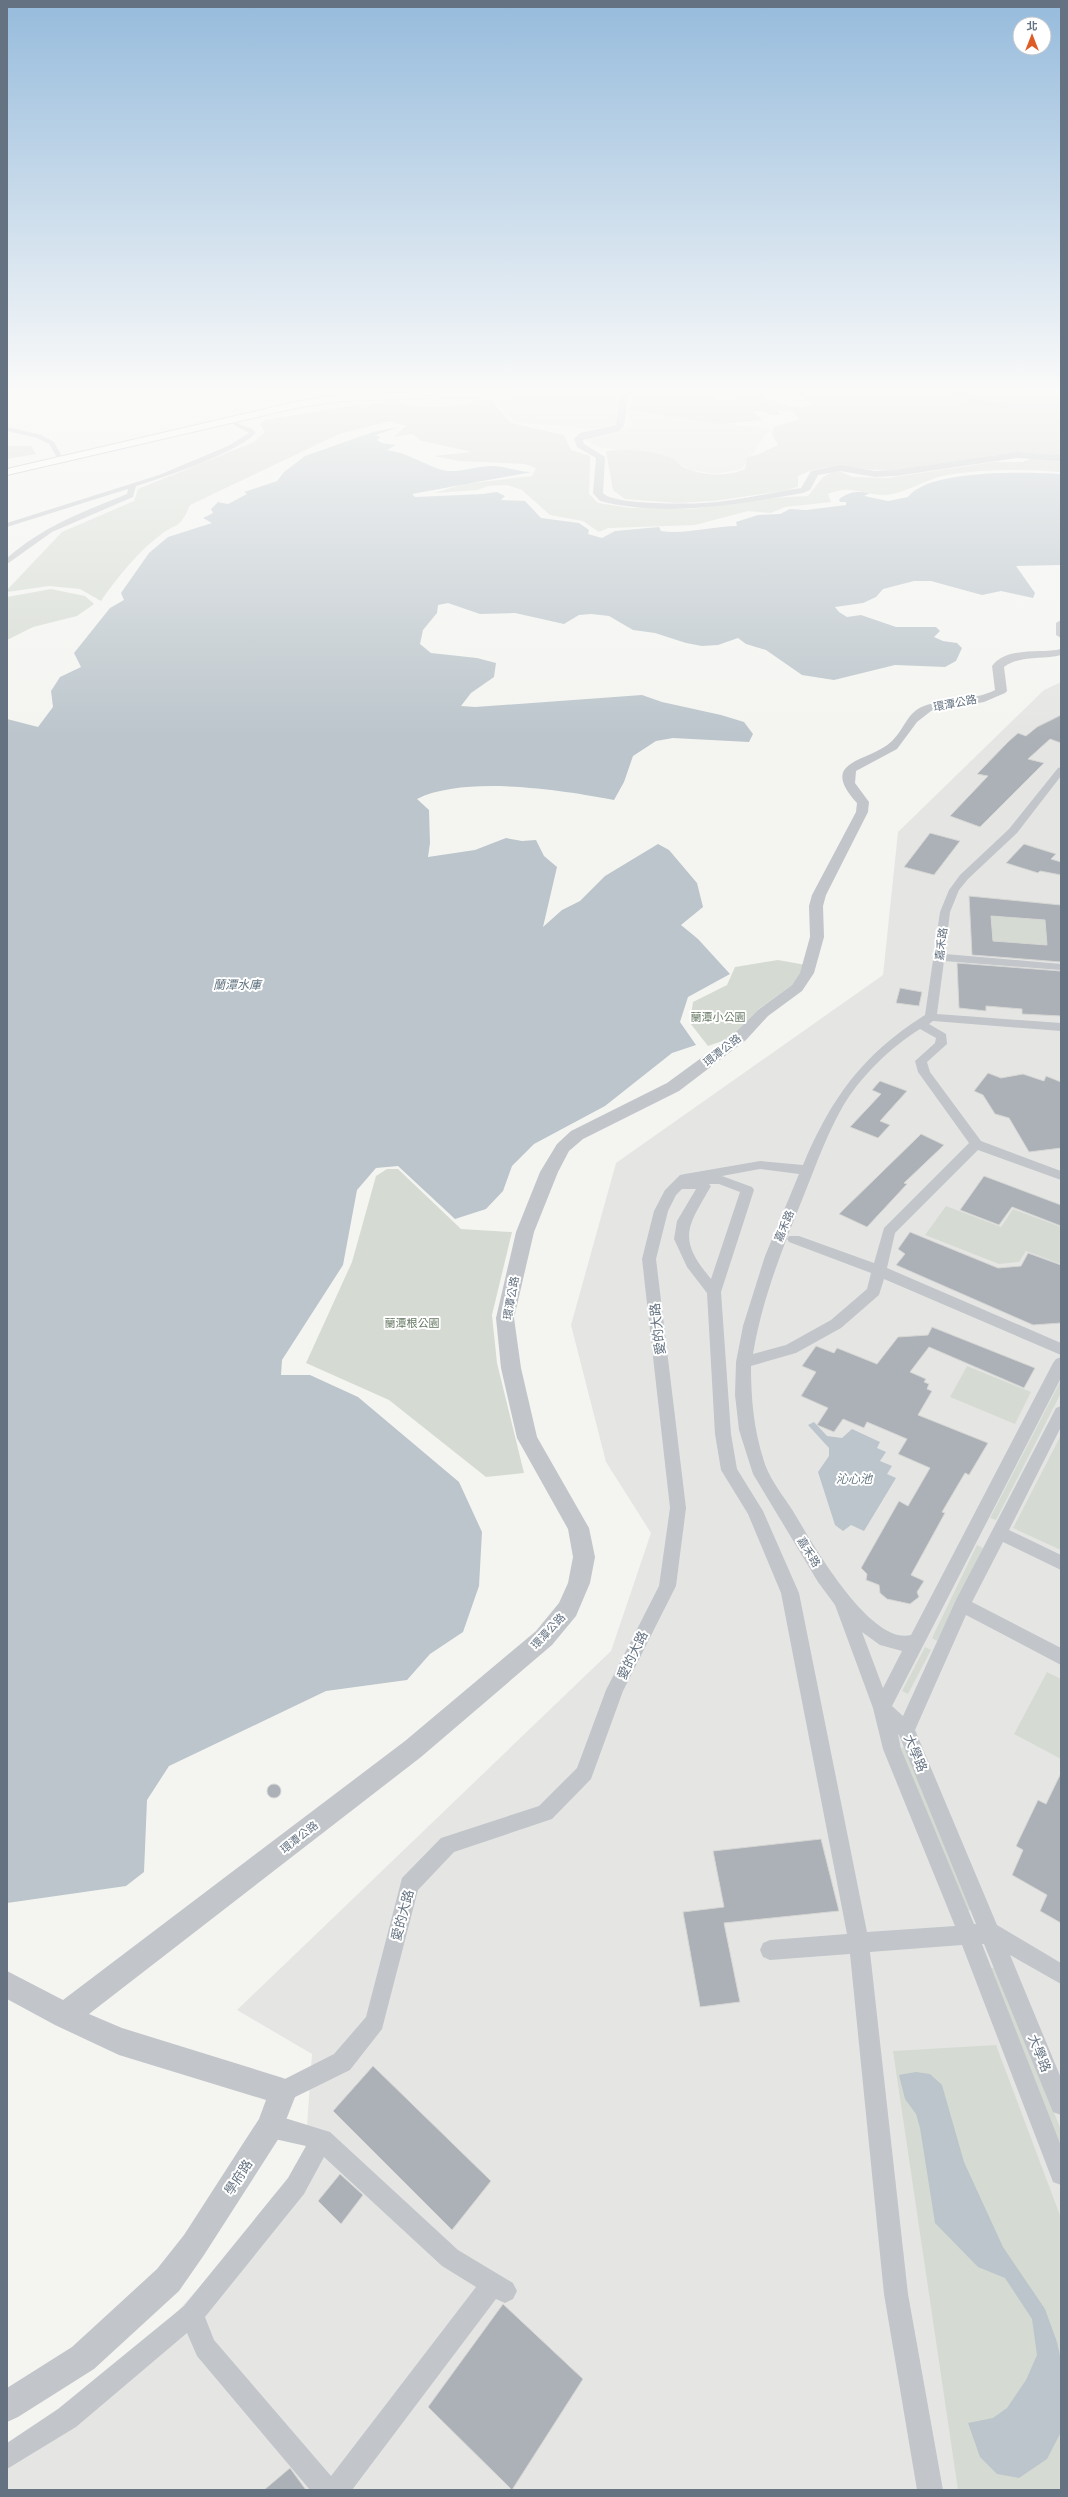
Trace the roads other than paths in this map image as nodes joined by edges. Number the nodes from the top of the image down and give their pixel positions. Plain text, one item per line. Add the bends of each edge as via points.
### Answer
1 (73, 504) edge
2 (108, 504) edge
3 (626, 504) edge
4 (719, 504) edge
5 (7, 525) edge
6 (7, 562) edge
7 (1061, 623) edge
8 (1061, 635) edge
9 (1061, 652) edge
10 (1061, 770) edge
11 (940, 957) junction
12 (1061, 967) edge
13 (931, 1017) junction
14 (920, 1023) junction
15 (1061, 1027) edge
16 (976, 1144) junction
17 (807, 1170) junction
18 (1061, 1176) edge
19 (685, 1178) junction
20 (670, 1192) junction
21 (794, 1239) dead end
22 (880, 1271) junction
23 (714, 1292) junction
24 (1061, 1349) edge
25 (744, 1362) junction
26 (1061, 1363) edge
27 (1061, 1412) edge
28 (1000, 1533) junction
29 (1061, 1563) edge
30 (842, 1601) junction
31 (962, 1605) junction
32 (917, 1640) junction
33 (1061, 1657) edge
34 (882, 1708) junction
35 (906, 1730) junction
36 (991, 1933) junction
37 (968, 1934) junction
38 (859, 1944) junction
39 (770, 1950) dead end
40 (1061, 1974) edge
41 (7, 1984) edge
42 (64, 2016) junction
43 (283, 2092) junction
44 (1061, 2104) edge
45 (269, 2128) junction
46 (322, 2140) junction
47 (1061, 2174) edge
48 (192, 2314) junction
49 (7, 2406) edge
50 (7, 2457) edge
51 (326, 2490) edge
52 (336, 2490) edge
53 (930, 2490) edge

1 - 5 street
2 - 6 street via 42,533 23,546
3 - 4 street via 704,506
7 - 8 street
9 - 42 street, 環潭公路 via 1003,660 998,666 1001,691 989,697 925,710 910,721 897,743 850,769 847,781 863,802 862,812 819,895 816,906 817,936 807,974 797,988 763,1013 740,1037 673,1087 577,1135 563,1148 549,1172 525,1232 505,1318 512,1368 527,1438 578,1528 584,1557 579,1583 568,1609 544,1638 413,1749
10 - 11 street, 嘉禾路 via 1013,831 964,877 954,890 945,912
11 - 12 street
11 - 13 street, 嘉禾路
13 - 14 street, 嘉禾路
13 - 15 street
14 - 16 street via 942,1037 941,1044 920,1061 924,1072
14 - 17 street, 嘉禾路 via 900,1036 858,1077 838,1104
16 - 18 street
16 - 22 street via 889,1231
17 - 19 street via 760,1165
17 - 25 street, 嘉禾路 via 772,1256 750,1326
19 - 20 street, 愛的大路
19 - 23 street via 720,1180 747,1190
20 - 23 street via 689,1184 704,1186 681,1229 682,1242 699,1275
20 - 43 street, 愛的大路 via 660,1211 648,1259 678,1508 667,1586 615,1690 584,1773 546,1813 448,1845 409,1885 375,2022 342,2062
21 - 22 street
22 - 24 street
22 - 25 street via 874,1290 836,1324 791,1349
23 - 38 street via 723,1434 729,1470 755,1511 790,1593
25 - 30 street, 嘉禾路 via 743,1395 747,1430 759,1470 824,1577
26 - 32 street
27 - 28 street, 大學路
28 - 29 street
28 - 31 street, 大學路
30 - 32 street via 870,1628 887,1640 909,1645
30 - 34 street, 嘉禾路
31 - 33 street
31 - 35 street, 大學路
32 - 34 street
34 - 35 street, 嘉禾路
34 - 37 street via 892,1749
35 - 36 street, 大學路
36 - 37 street
36 - 40 street
36 - 44 street, 大學路
37 - 38 street
37 - 47 street
38 - 39 street
38 - 53 street via 896,2294
41 - 42 street
42 - 43 street via 119,2041
43 - 45 street, 學府路
45 - 46 street via 288,2130
45 - 49 street, 學府路 via 194,2245 168,2280 83,2358
46 - 48 street via 296,2186
46 - 52 street via 450,2258 499,2287
48 - 50 street via 67,2418
48 - 51 street via 205,2348

